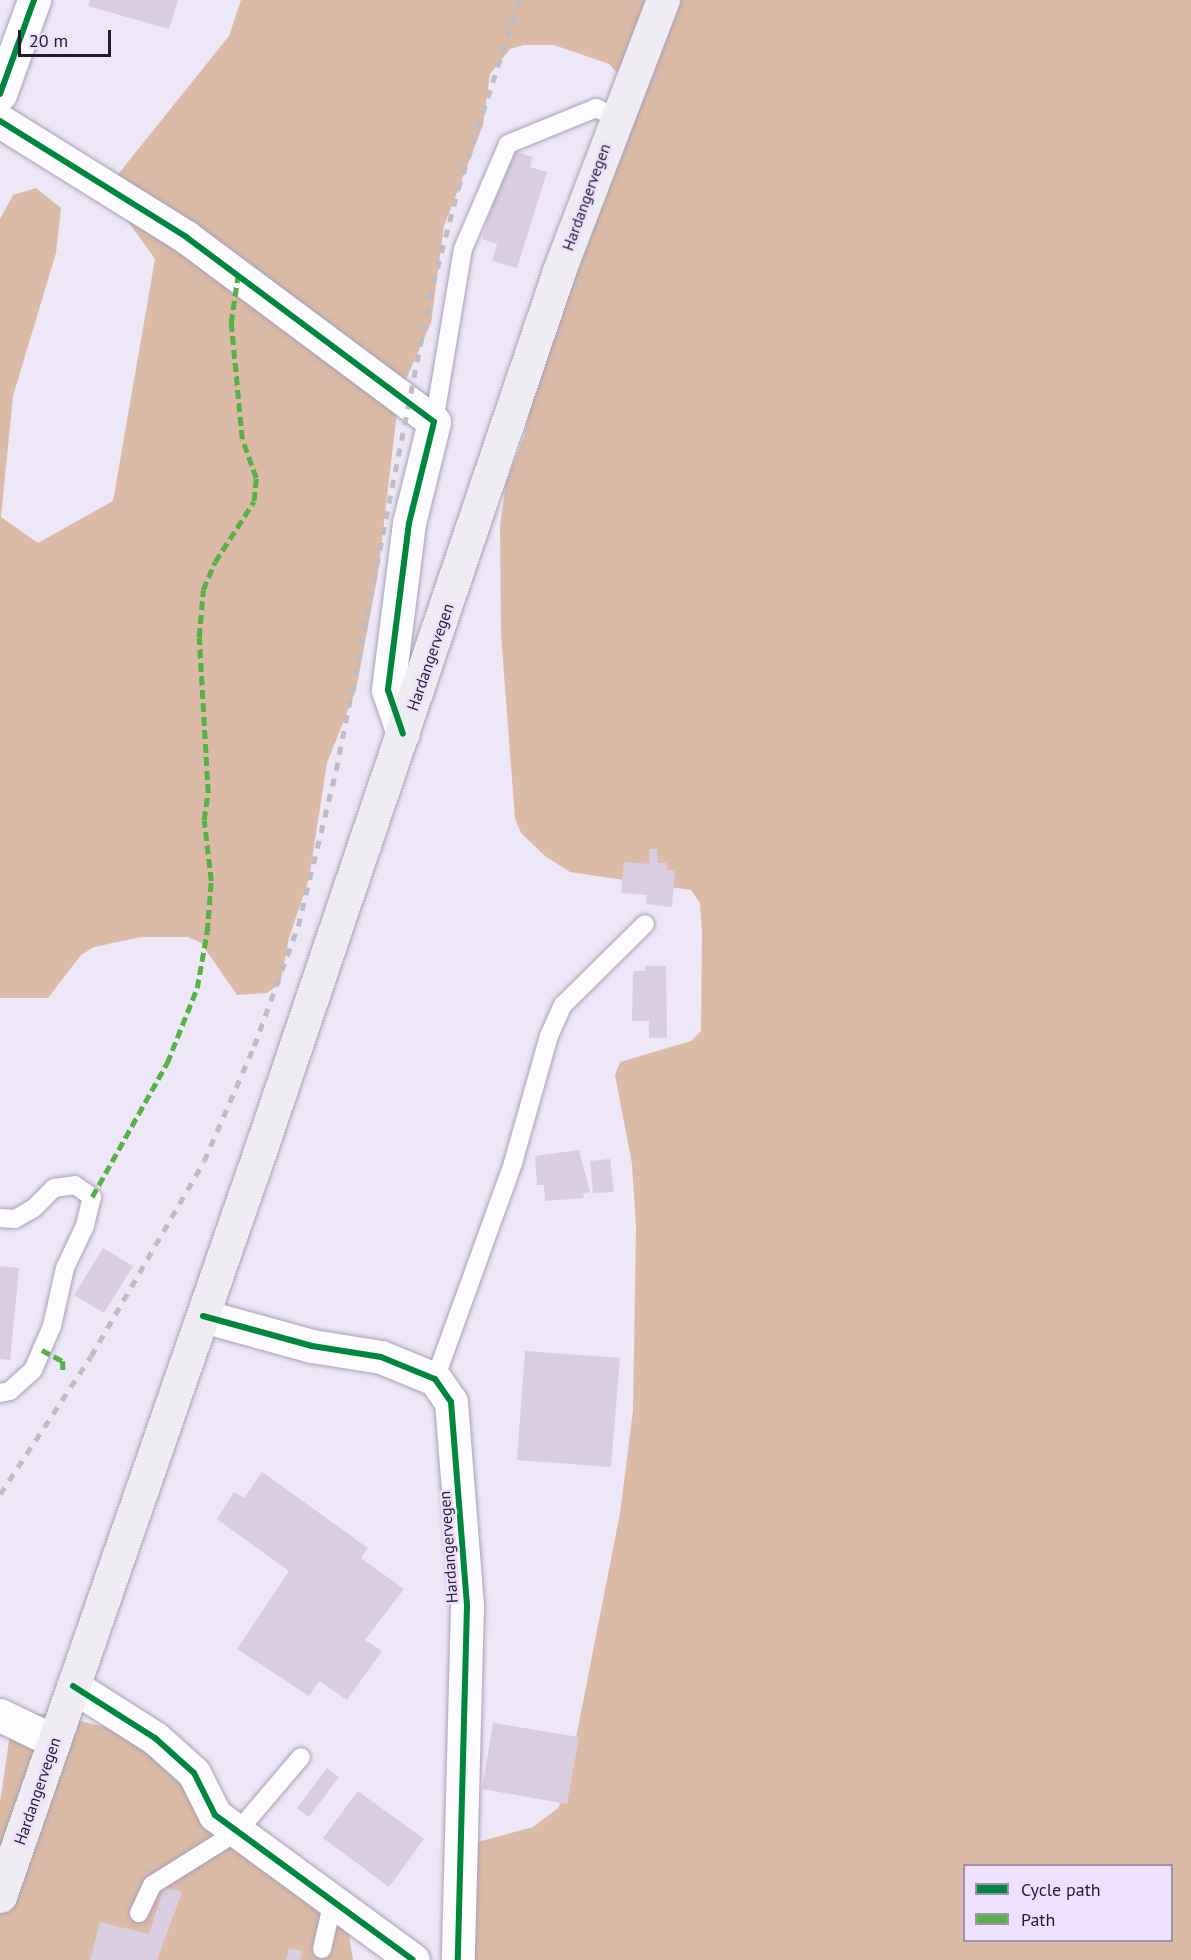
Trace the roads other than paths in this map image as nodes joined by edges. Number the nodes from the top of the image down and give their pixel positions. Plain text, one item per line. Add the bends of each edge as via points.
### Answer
1 (34, 0) edge
2 (663, 0) edge
3 (0, 94) edge
4 (615, 117) junction
5 (0, 121) edge
6 (434, 422) junction
7 (403, 734) junction
8 (645, 924) dead end
9 (0, 1218) edge
10 (203, 1316) junction
11 (435, 1379) junction
12 (0, 1393) edge
13 (73, 1686) junction
14 (0, 1715) edge
15 (54, 1741) junction
16 (301, 1757) dead end
17 (238, 1831) junction
18 (0, 1896) edge
19 (333, 1901) junction
20 (139, 1913) dead end
21 (322, 1949) dead end
22 (412, 1960) edge
23 (458, 1960) edge

1 - 3 street
2 - 4 main road, Hardangervegen
4 - 6 lane via 596,108 508,144 463,249
4 - 7 main road, Hardangervegen
5 - 6 street via 186,237
6 - 7 street via 409,523 388,690
7 - 10 main road, Hardangervegen
8 - 11 lane via 563,1005 549,1036 513,1163
9 - 12 lane via 15,1219 34,1208 54,1188 75,1185 92,1197 84,1228 65,1268 52,1326 33,1370 10,1391
10 - 11 street via 312,1346 381,1357
10 - 13 main road, Hardangervegen
11 - 23 street, Hardangervegen via 451,1402 467,1606
13 - 15 main road, Hardangervegen
13 - 17 street via 155,1738 194,1773 215,1815
14 - 15 street
15 - 18 main road, Hardangervegen
16 - 17 lane
17 - 19 street
17 - 20 lane via 152,1885
19 - 21 lane
19 - 22 street

